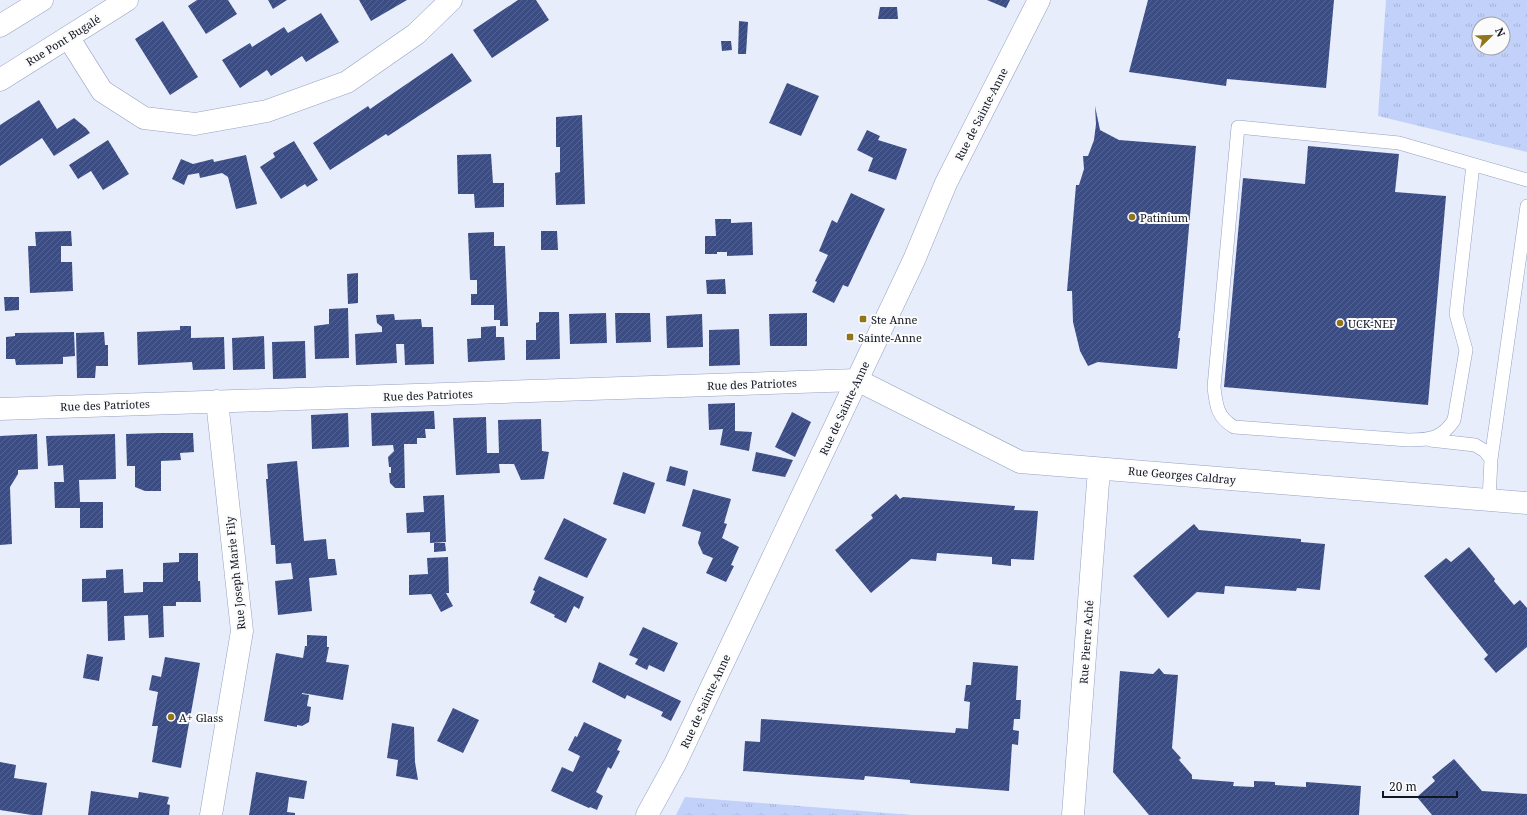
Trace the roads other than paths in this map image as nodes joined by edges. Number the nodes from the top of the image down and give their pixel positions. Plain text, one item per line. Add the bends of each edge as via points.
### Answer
1 (42, 0) edge
2 (127, 0) edge
3 (451, 0) edge
4 (1039, 0) edge
5 (0, 26) edge
6 (68, 37) junction
7 (0, 80) edge
8 (1474, 165) junction
9 (1527, 180) edge
10 (1527, 206) edge
11 (857, 380) junction
12 (217, 401) junction
13 (0, 409) edge
14 (1428, 440) junction
15 (1491, 459) junction
16 (1099, 469) junction
17 (1488, 500) junction
18 (1527, 503) edge
19 (211, 815) edge
20 (647, 815) edge
21 (1073, 815) edge

1 - 5 street
2 - 6 street, Rue Pont Bugalé
3 - 6 street via 416,34 347,82 268,111 195,124 144,118 102,91
4 - 11 street, Rue de Sainte-Anne via 946,183 914,260
6 - 7 street, Rue Pont Bugalé
8 - 9 lane
8 - 14 lane via 1456,314 1466,350 1454,420 1440,435
8 - 14 lane via 1399,143 1238,127 1214,387 1220,414 1225,422 1234,427
10 - 15 lane
11 - 12 street, Rue des Patriotes
11 - 16 street, Rue Georges Caldray via 1020,462
11 - 20 street, Rue de Sainte-Anne via 675,764
12 - 13 street, Rue des Patriotes
12 - 19 street, Rue Joseph Marie Fily via 242,631
14 - 15 lane via 1475,445 1485,451
15 - 17 lane
16 - 17 street, Rue Georges Caldray
16 - 21 street, Rue Pierre Aché
17 - 18 street, Rue Georges Caldray

